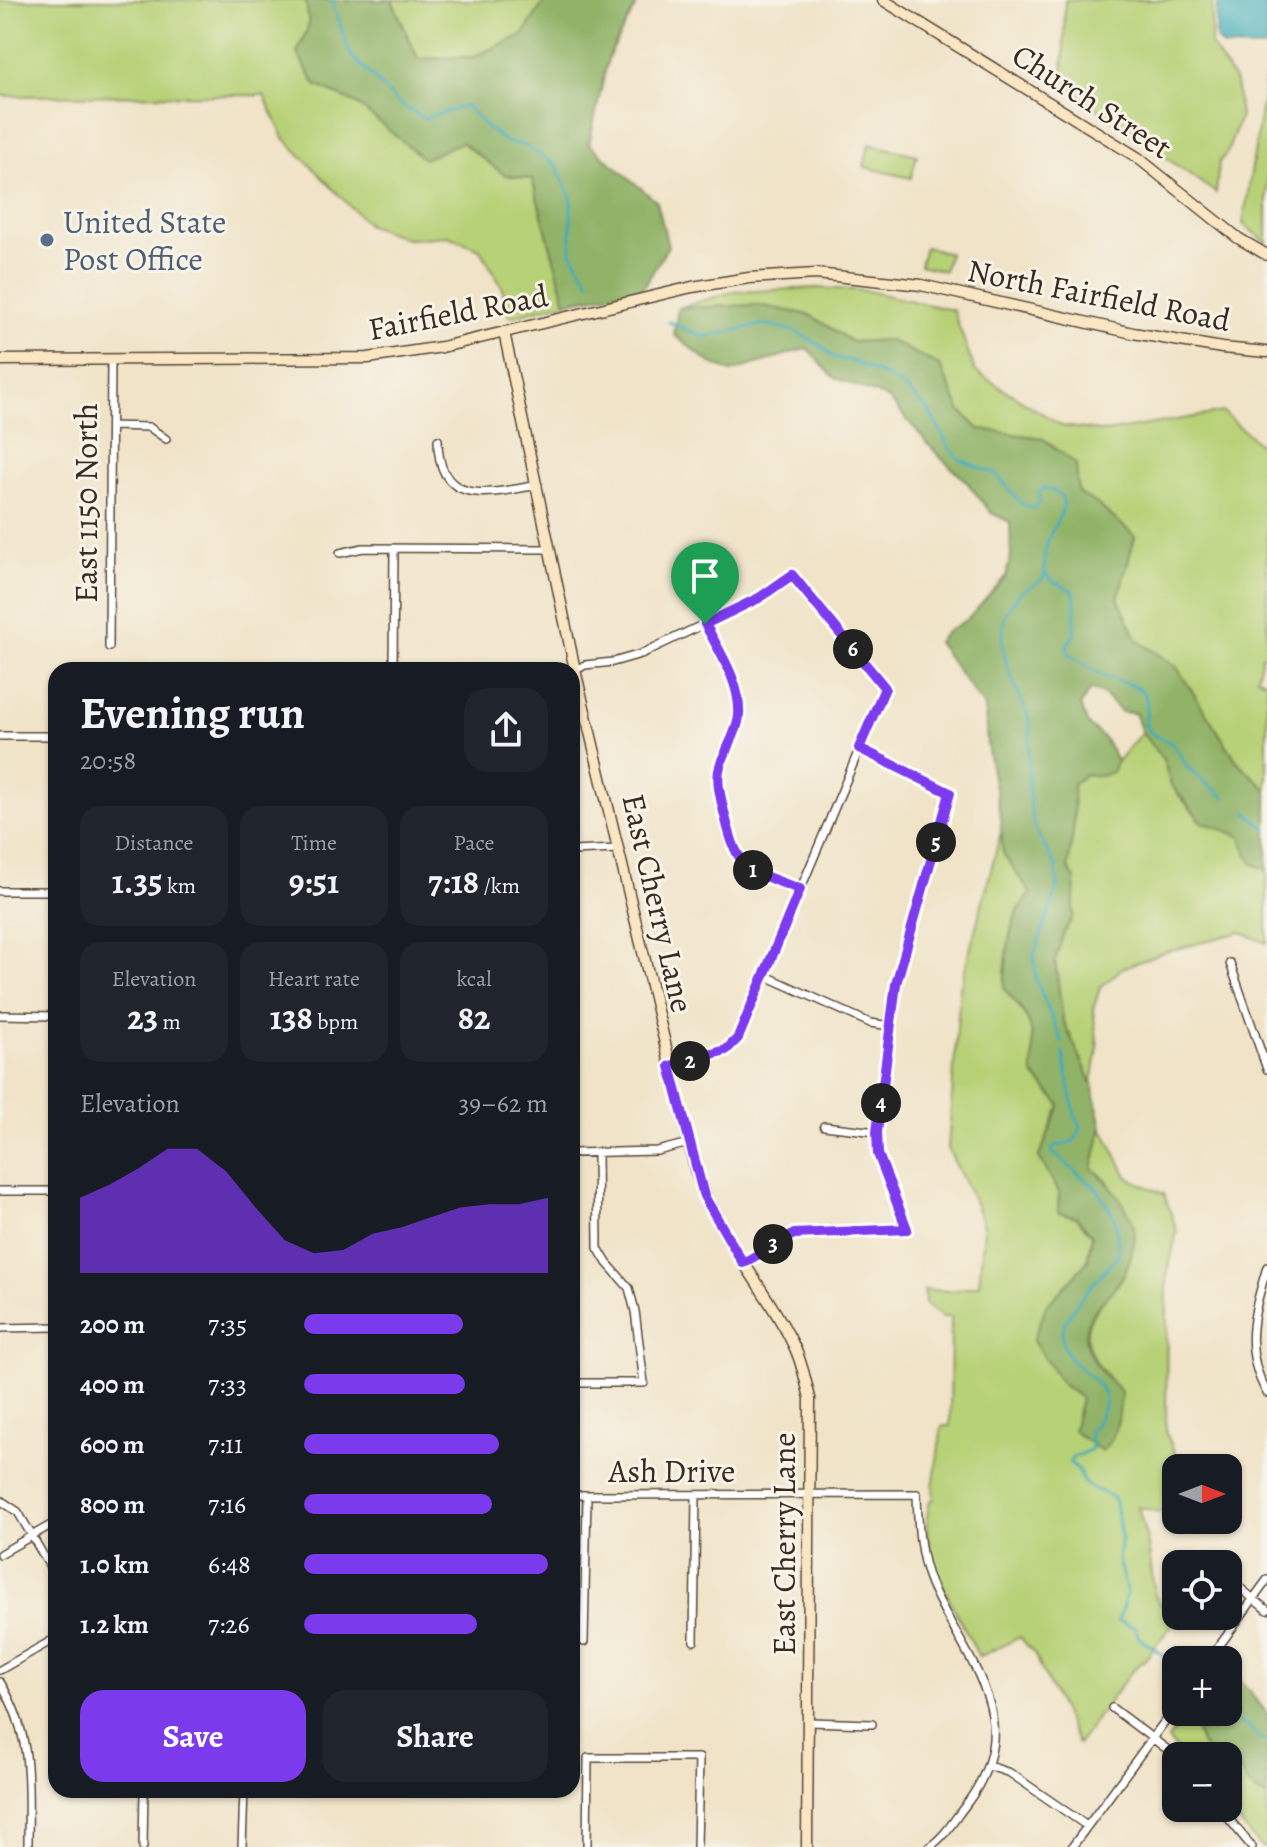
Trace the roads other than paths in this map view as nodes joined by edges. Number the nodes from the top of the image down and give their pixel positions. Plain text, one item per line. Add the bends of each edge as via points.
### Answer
1 (883, 0) edge
2 (1267, 255) edge
3 (921, 285) joint
4 (504, 332) junction
5 (1267, 352) edge
6 (0, 360) edge
7 (111, 360) junction
8 (111, 426) junction
9 (166, 439) dead end
10 (438, 440) dead end
11 (538, 485) junction
12 (394, 549) junction
13 (550, 549) junction
14 (340, 553) dead end
15 (705, 624) junction
16 (109, 647) dead end
17 (393, 662) edge
18 (571, 662) edge
19 (580, 668) edge
20 (580, 699) edge
21 (0, 736) edge
22 (48, 736) edge
23 (859, 748) junction
24 (618, 849) junction
25 (580, 851) edge
26 (800, 889) junction
27 (0, 891) edge
28 (48, 891) edge
29 (1230, 963) dead end
30 (764, 975) junction
31 (0, 1015) edge
32 (48, 1016) edge
33 (891, 1026) junction
34 (1264, 1052) edge
35 (670, 1066) junction
36 (1267, 1069) edge
37 (824, 1126) dead end
38 (877, 1132) junction
39 (689, 1143) junction
40 (597, 1152) junction
41 (580, 1153) edge
42 (0, 1191) edge
43 (48, 1191) edge
44 (743, 1263) junction
45 (1267, 1267) edge
46 (48, 1327) edge
47 (0, 1328) edge
48 (580, 1383) edge
49 (1267, 1393) edge
50 (811, 1494) junction
51 (580, 1495) edge
52 (587, 1495) junction
53 (696, 1495) junction
54 (0, 1500) edge
55 (48, 1526) edge
56 (31, 1536) junction
57 (0, 1554) edge
58 (48, 1564) edge
59 (1267, 1580) edge
60 (1242, 1589) edge
61 (1253, 1598) junction
62 (1267, 1610) edge
63 (694, 1641) dead end
64 (584, 1642) dead end
65 (48, 1643) edge
66 (1219, 1646) edge
67 (0, 1670) edge
68 (0, 1682) edge
69 (1112, 1708) dead end
70 (809, 1722) junction
71 (872, 1724) dead end
72 (1162, 1725) edge
73 (1153, 1738) junction
74 (1162, 1745) edge
75 (989, 1766) junction
76 (144, 1798) edge
77 (244, 1798) edge
78 (1231, 1822) edge
79 (1087, 1826) junction
80 (28, 1847) edge
81 (143, 1847) edge
82 (242, 1847) edge
83 (587, 1847) edge
84 (697, 1847) edge
85 (807, 1847) edge
86 (929, 1847) edge
87 (1072, 1847) edge
88 (1252, 1847) edge

1 - 2 street, Church Street via 1137,157
3 - 4 street, Fairfield Road via 816,274 749,278
3 - 5 street, North Fairfield Road via 1133,333
4 - 7 street, Fairfield Road via 368,358
4 - 11 street, East Cherry Lane
6 - 7 street, Fairfield Road
7 - 8 street, East 1150 North
8 - 9 street via 149,427
8 - 16 street, East 1150 North
10 - 11 street via 442,470 460,489 484,493
11 - 13 street, East Cherry Lane
12 - 13 street
12 - 14 street
12 - 17 street
13 - 18 street, East Cherry Lane
15 - 19 street via 641,654
15 - 23 street via 792,575 885,688
15 - 26 street via 737,692 739,717 719,769 718,787 733,848 740,861 759,874
20 - 24 street, East Cherry Lane
21 - 22 street
23 - 26 street
23 - 33 street via 950,793 896,984
24 - 25 street
24 - 35 street, East Cherry Lane
26 - 30 street
27 - 28 street
29 - 34 street
30 - 33 street via 870,1023
30 - 35 street via 738,1038 726,1050
31 - 32 street
33 - 38 street
34 - 36 street
35 - 39 street, East Cherry Lane
37 - 38 street
38 - 44 street via 878,1154 907,1229 794,1234
39 - 40 street via 657,1151
39 - 44 street, East Cherry Lane via 704,1196
40 - 41 street
40 - 48 street via 598,1248 629,1288 644,1383
42 - 43 street
44 - 50 street, East Cherry Lane via 781,1320 804,1372 811,1419
45 - 49 street via 1252,1336 1256,1372
46 - 47 street
50 - 53 street, Ash Drive
50 - 70 street, East Cherry Lane
50 - 75 street, Ash Drive via 917,1494 921,1554 931,1583 988,1694 994,1718
51 - 52 street, Ash Drive
52 - 53 street, Ash Drive
52 - 64 street
53 - 63 street
54 - 56 street via 18,1512
55 - 56 street
56 - 57 street
56 - 58 street
59 - 61 street
60 - 61 street
61 - 62 street
61 - 66 street
65 - 67 street
68 - 80 street via 28,1755
69 - 73 street
70 - 71 street
70 - 85 street, East Cherry Lane
72 - 73 street
73 - 74 street
73 - 79 street
75 - 79 street via 1010,1773
75 - 86 street
76 - 81 street
77 - 82 street
78 - 88 street
79 - 87 street
83 - 84 street via 588,1758 699,1758

